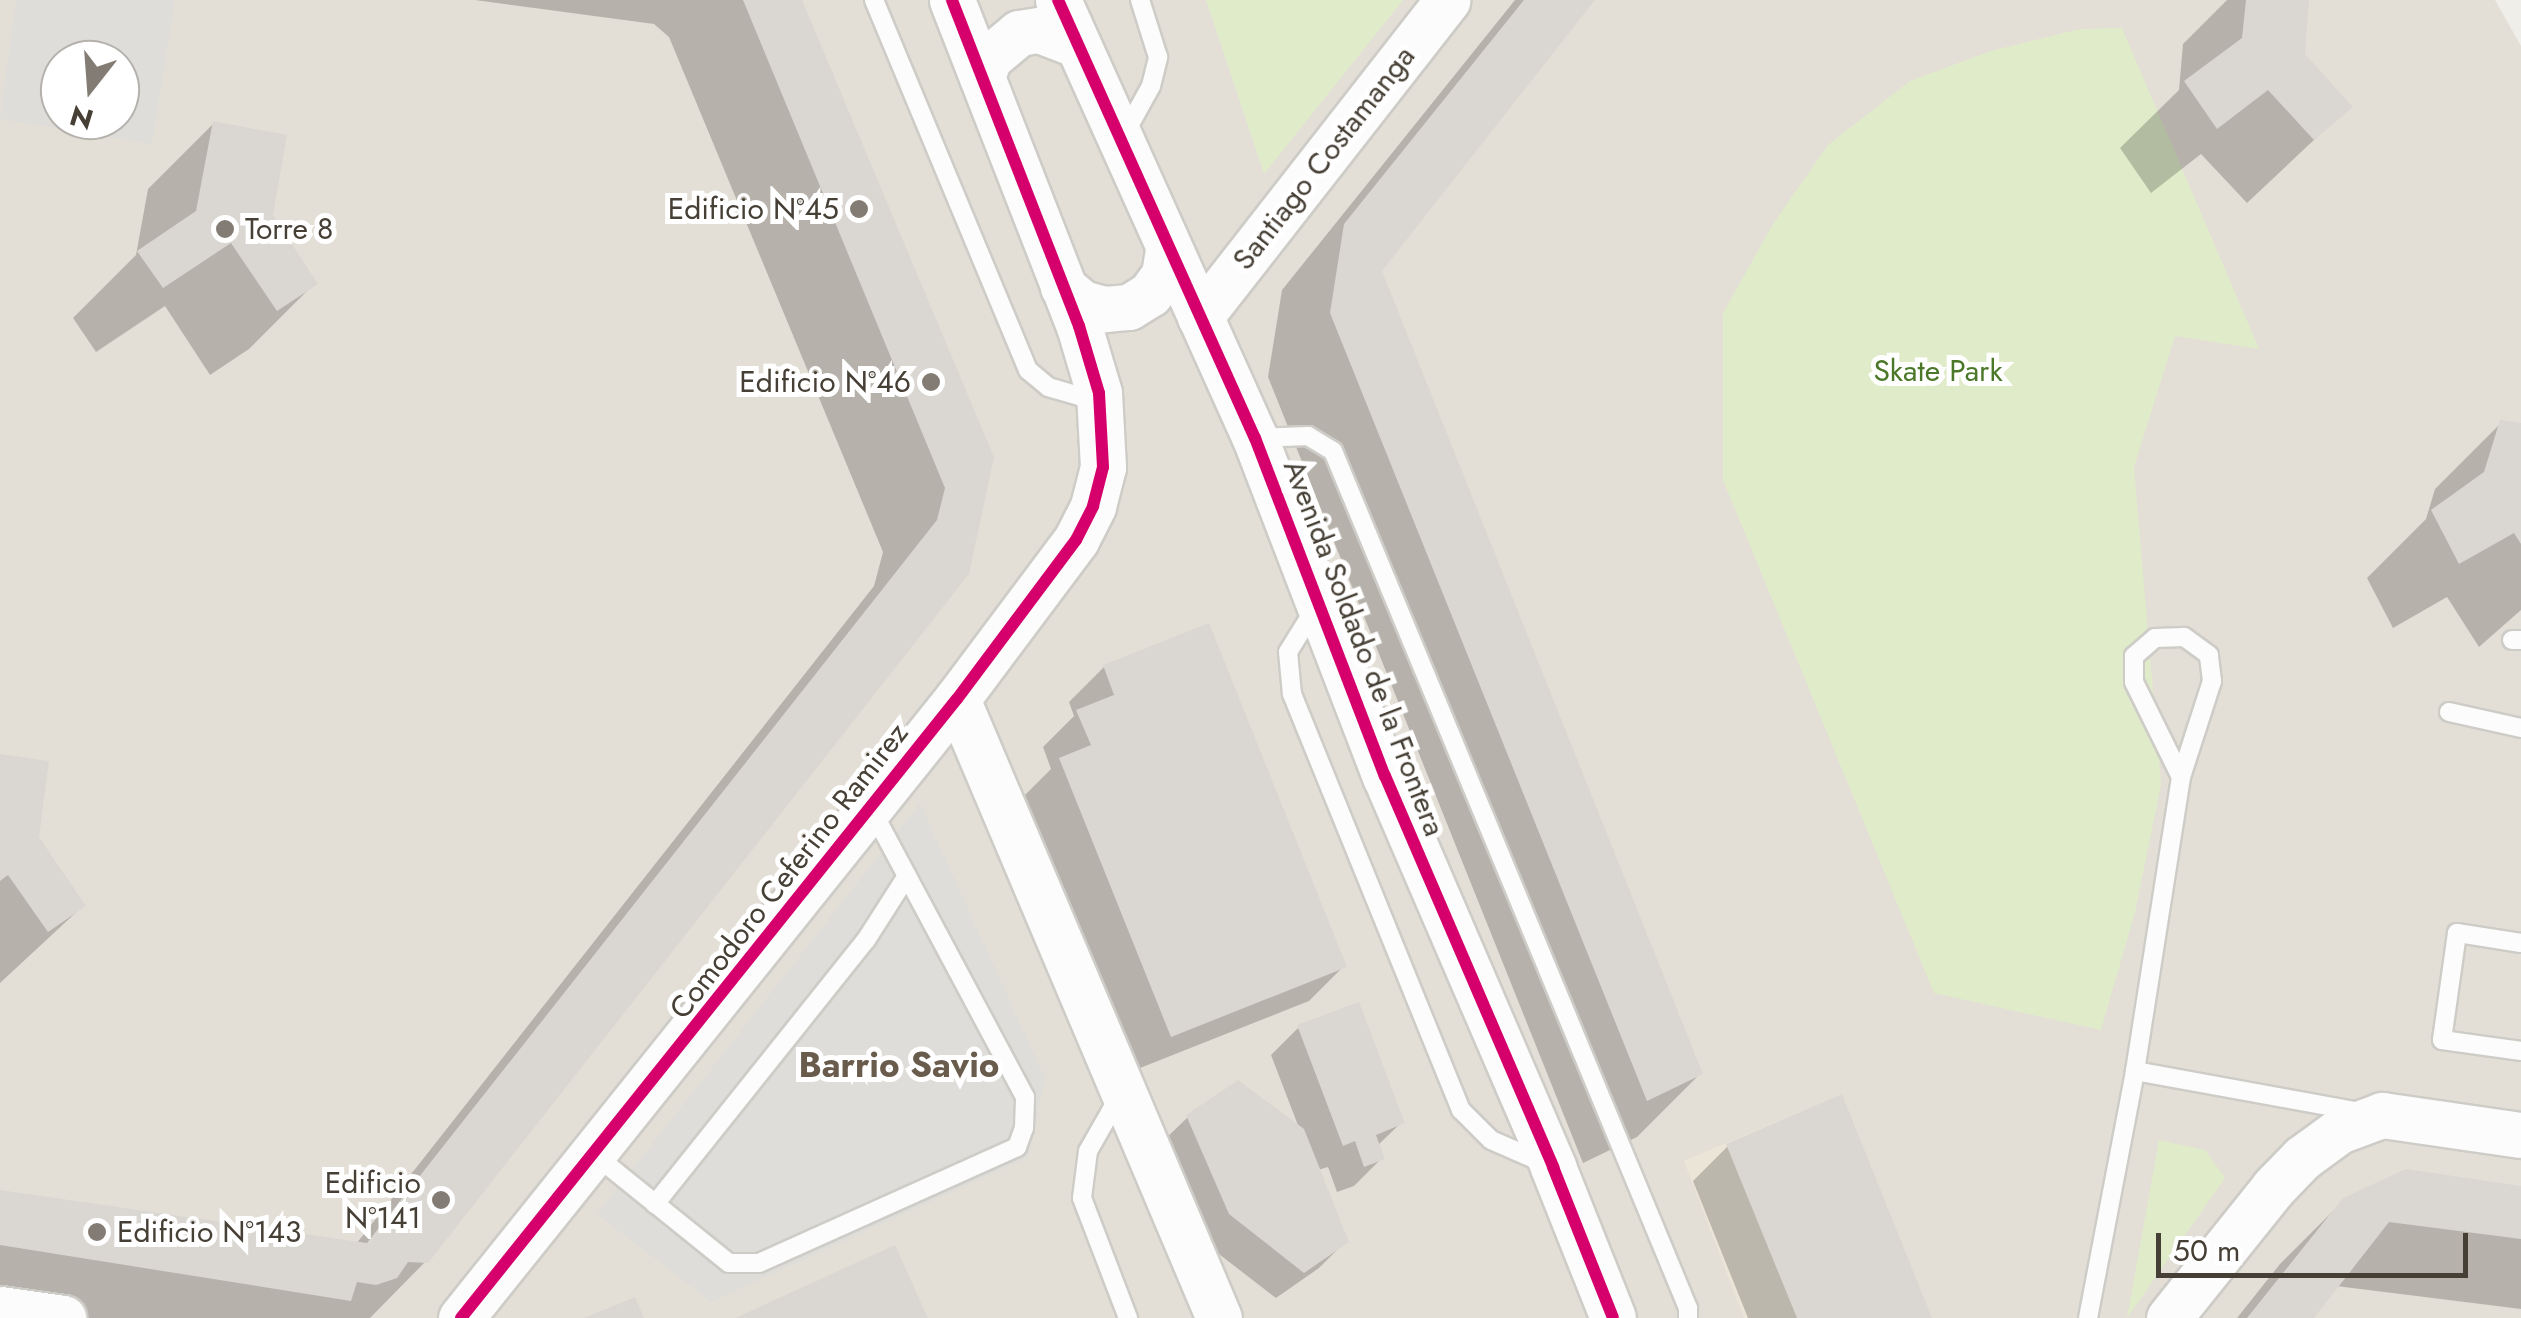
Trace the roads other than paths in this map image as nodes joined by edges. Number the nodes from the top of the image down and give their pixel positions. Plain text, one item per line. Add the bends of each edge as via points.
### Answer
1 (874, 0) edge
2 (952, 0) edge
3 (1058, 0) edge
4 (1140, 0) edge
5 (1448, 0) edge
6 (1076, 44) junction
7 (982, 77) junction
8 (1119, 144) junction
9 (1168, 252) junction
10 (1064, 287) junction
11 (1200, 317) junction
12 (1102, 411) junction
13 (1255, 438) junction
14 (1318, 602) junction
15 (957, 700) junction
16 (2449, 712) dead end
17 (2521, 728) edge
18 (2181, 776) junction
19 (871, 808) junction
20 (907, 876) junction
21 (2521, 943) edge
22 (2521, 1051) edge
23 (2135, 1071) junction
24 (1122, 1090) junction
25 (2382, 1116) junction
26 (2521, 1135) edge
27 (595, 1155) junction
28 (1554, 1167) junction
29 (655, 1204) junction
30 (0, 1310) edge
31 (59, 1318) edge
32 (462, 1318) edge
33 (1128, 1318) edge
34 (1219, 1318) edge
35 (1613, 1318) edge
36 (1688, 1318) edge
37 (2088, 1318) edge
38 (2169, 1318) edge

1 - 12 lane via 1028,370 1048,388
2 - 7 street
3 - 6 street, Avenida Soldado de la Frontera
4 - 8 lane via 1158,58 1151,86
5 - 11 street, Santiago Costamanga
6 - 7 street via 1049,32 1019,33 989,58
6 - 8 street, Avenida Soldado de la Frontera
7 - 10 street
8 - 9 street, Avenida Soldado de la Frontera
9 - 10 street via 1150,294 1129,307 1105,310 1082,303
9 - 11 street, Avenida Soldado de la Frontera
10 - 12 street
11 - 13 street, Avenida Soldado de la Frontera
12 - 15 street, Comodoro Ceferino Ramirez via 1104,467 1076,540
13 - 14 street, Avenida Soldado de la Frontera
13 - 36 lane via 1308,436 1333,452
14 - 28 street, Avenida Soldado de la Frontera via 1385,776
14 - 28 lane via 1288,652 1292,694 1461,1110 1492,1140
15 - 19 street, Comodoro Ceferino Ramirez
15 - 24 street
16 - 17 lane
18 - 18 lane via 2212,681 2209,655 2184,637 2156,638 2134,656 2134,682
18 - 23 lane
19 - 20 lane
19 - 27 street, Comodoro Ceferino Ramirez
20 - 29 lane via 866,940
20 - 29 lane via 1025,1097 1017,1147 759,1263 729,1263
21 - 22 lane via 2457,933 2442,1040
23 - 25 lane
23 - 37 lane
24 - 33 lane via 1088,1151 1082,1198
24 - 34 street
25 - 26 street
25 - 38 street via 2339,1130 2302,1158
27 - 29 lane
27 - 32 street, Comodoro Ceferino Ramirez
28 - 35 street, Avenida Soldado de la Frontera
30 - 31 street

